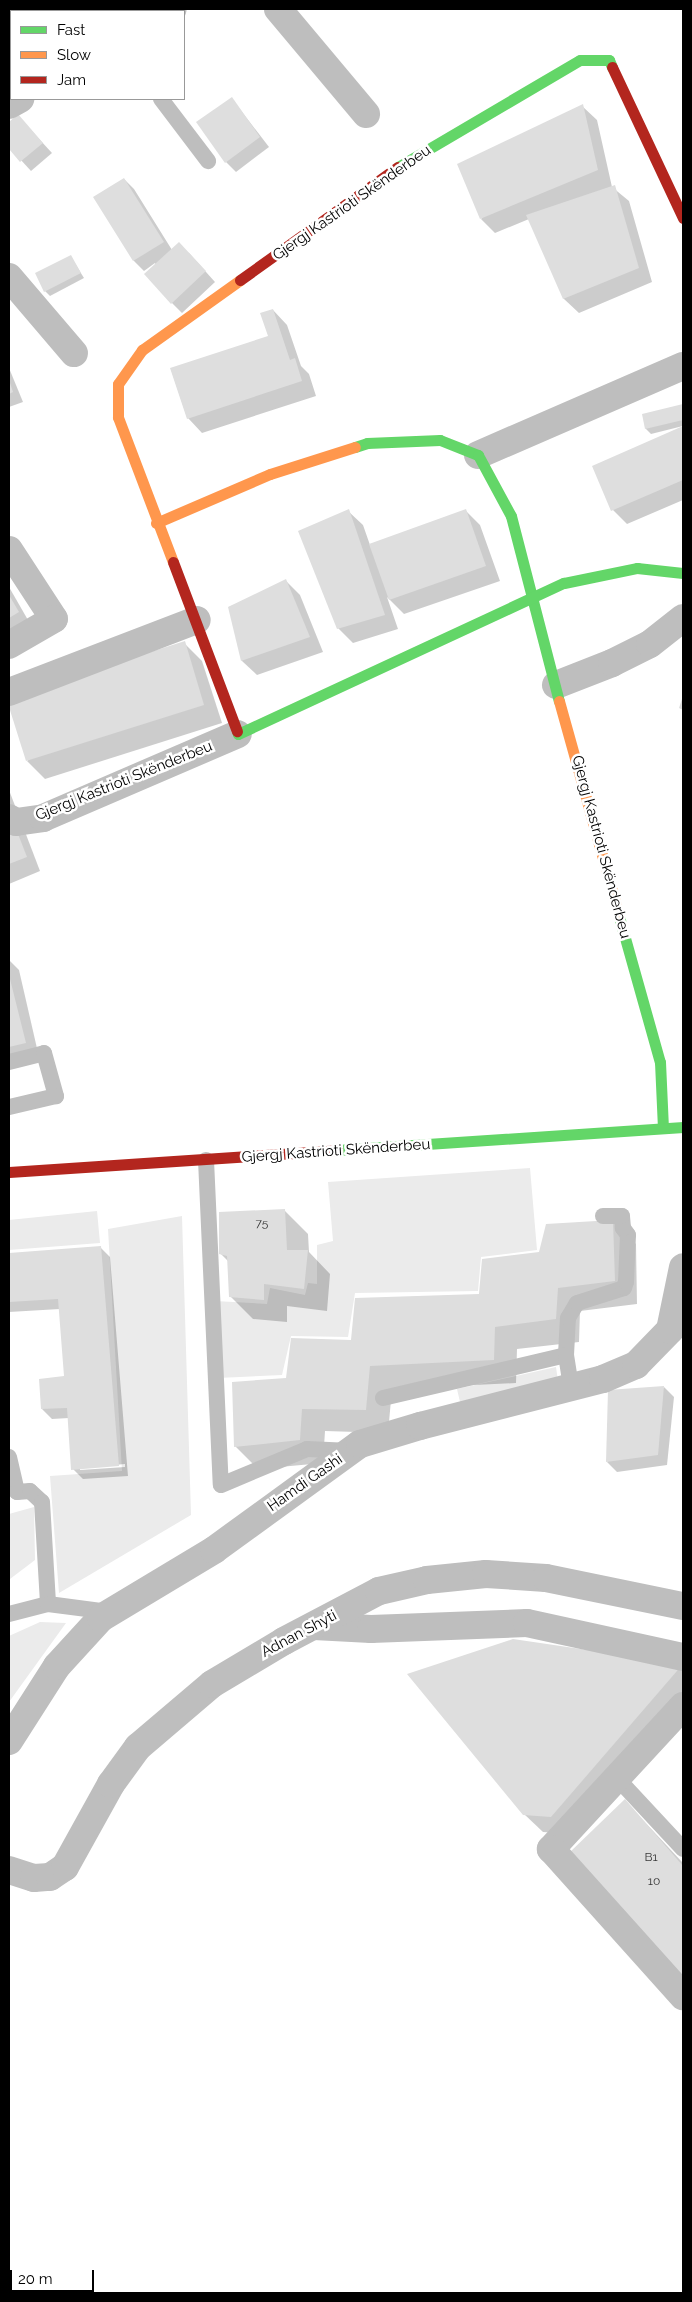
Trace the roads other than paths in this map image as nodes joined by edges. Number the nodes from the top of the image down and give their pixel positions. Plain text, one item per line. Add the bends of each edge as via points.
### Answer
1 (278, 9) edge
2 (163, 100) edge
3 (366, 114) dead end
4 (208, 161) dead end
5 (683, 218) edge
6 (9, 277) edge
7 (74, 353) dead end
8 (683, 366) edge
9 (478, 456) junction
10 (156, 523) junction
11 (9, 550) edge
12 (683, 573) edge
13 (530, 598) junction
14 (683, 618) edge
15 (197, 620) junction
16 (9, 645) edge
17 (556, 684) junction
18 (9, 692) edge
19 (238, 734) junction
20 (9, 818) edge
21 (9, 1062) edge
22 (9, 1107) edge
23 (683, 1127) edge
24 (663, 1128) junction
25 (206, 1160) junction
26 (9, 1172) edge
27 (603, 1216) dead end
28 (683, 1267) edge
29 (675, 1338) edge
30 (566, 1355) junction
31 (571, 1388) junction
32 (383, 1398) dead end
33 (351, 1451) junction
34 (9, 1457) edge
35 (48, 1604) junction
36 (683, 1606) edge
37 (110, 1612) junction
38 (9, 1614) edge
39 (313, 1626) junction
40 (683, 1657) edge
41 (680, 1716) edge
42 (9, 1740) edge
43 (617, 1778) junction
44 (683, 1849) edge
45 (9, 1870) edge
46 (683, 1996) edge

1 - 3 street
2 - 4 lane
5 - 10 street, Gjergj Kastrioti Skënderbeu via 609,60 580,60 399,166 142,350 118,384 118,417
6 - 7 street
8 - 9 street
9 - 10 street via 440,440 366,443 270,474
9 - 13 street, Gjergj Kastrioti Skënderbeu via 511,516
10 - 15 street, Gjergj Kastrioti Skënderbeu
11 - 16 street via 54,619
12 - 13 street via 637,568 607,572 564,583
13 - 17 street, Gjergj Kastrioti Skënderbeu
13 - 19 street, Gjergj Kastrioti Skënderbeu
14 - 17 street via 650,644
15 - 18 street
15 - 19 street, Gjergj Kastrioti Skënderbeu
17 - 24 street, Gjergj Kastrioti Skënderbeu via 660,1062
19 - 20 street, Gjergj Kastrioti Skënderbeu via 43,818 16,822
21 - 22 lane via 44,1054 56,1096
23 - 24 street, Gjergj Kastrioti Skënderbeu
24 - 25 street, Gjergj Kastrioti Skënderbeu
25 - 26 street, Gjergj Kastrioti Skënderbeu
25 - 33 lane via 220,1485 307,1449
27 - 30 lane via 622,1216 623,1228 628,1235 626,1282 624,1288 576,1303 568,1318
28 - 29 street, Hamdi Gashi
29 - 31 street, Hamdi Gashi via 636,1365
30 - 31 lane
30 - 32 lane
31 - 33 street, Hamdi Gashi via 420,1426 360,1444
33 - 37 street, Hamdi Gashi via 214,1550
34 - 35 lane via 17,1492 30,1491 42,1502
35 - 37 lane
35 - 38 lane
36 - 39 street, Adnan Shyti via 546,1578 486,1574 427,1580 379,1592
37 - 42 street, Hamdi Gashi via 57,1666
39 - 40 street via 371,1629 527,1623
39 - 45 street, Adnan Shyti via 212,1684 138,1747 111,1784 66,1867 50,1877 34,1878
41 - 43 street
43 - 44 lane
43 - 46 street via 551,1849

